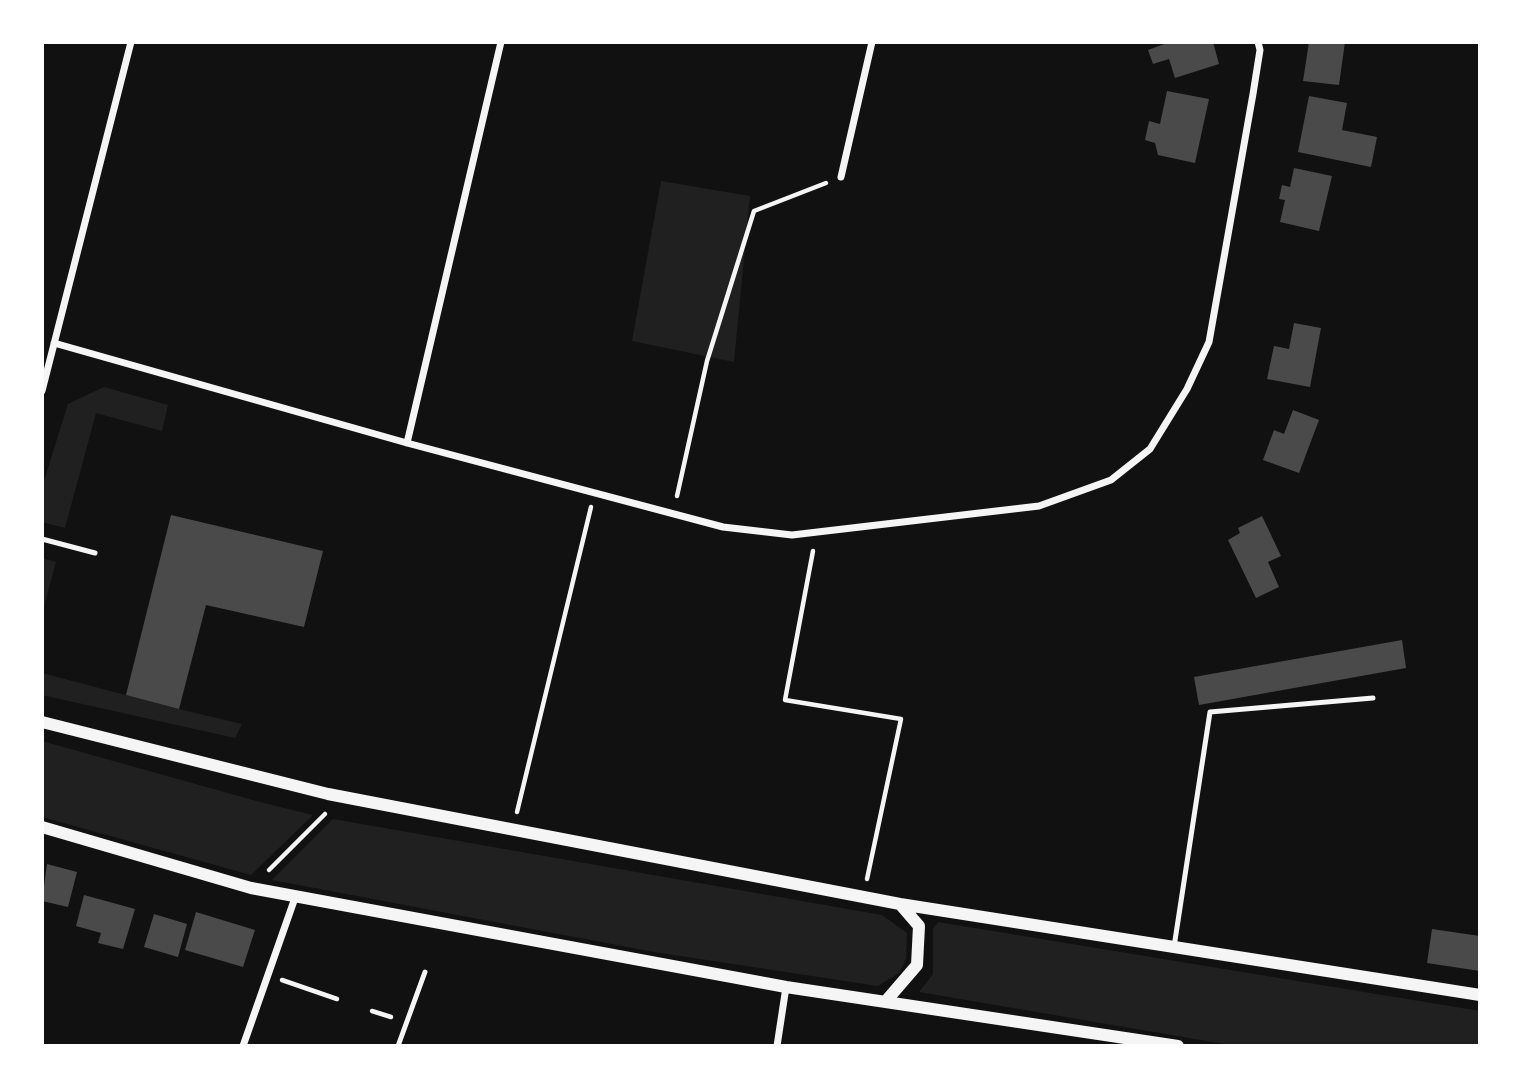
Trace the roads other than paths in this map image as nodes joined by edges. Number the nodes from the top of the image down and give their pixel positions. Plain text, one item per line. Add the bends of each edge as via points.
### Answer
1 (131, 42) edge
2 (501, 42) edge
3 (872, 42) edge
4 (1258, 42) edge
5 (841, 177) road end
6 (54, 342) junction
7 (42, 391) edge
8 (407, 443) junction
9 (42, 539) edge
10 (95, 553) dead end
11 (1373, 698) dead end
12 (42, 722) edge
13 (42, 827) edge
14 (296, 895) junction
15 (900, 904) junction
16 (1174, 947) junction
17 (425, 972) dead end
18 (786, 987) junction
19 (1480, 995) edge
20 (886, 1001) junction
21 (243, 1046) edge
22 (398, 1046) edge
23 (777, 1046) edge
24 (1178, 1046) edge

1 - 6 street
2 - 8 street
3 - 5 street
4 - 8 street via 1255,83 1209,342 1188,389 1150,449 1111,480 1039,506 792,535 723,527
6 - 7 street
6 - 8 street
9 - 10 lane
11 - 16 lane via 1210,712
12 - 15 street via 343,797
13 - 14 street via 251,888
14 - 18 street
14 - 21 street
15 - 16 street
15 - 20 street via 919,926 917,965
16 - 19 street
17 - 22 lane
18 - 20 street
18 - 23 street
20 - 24 street

